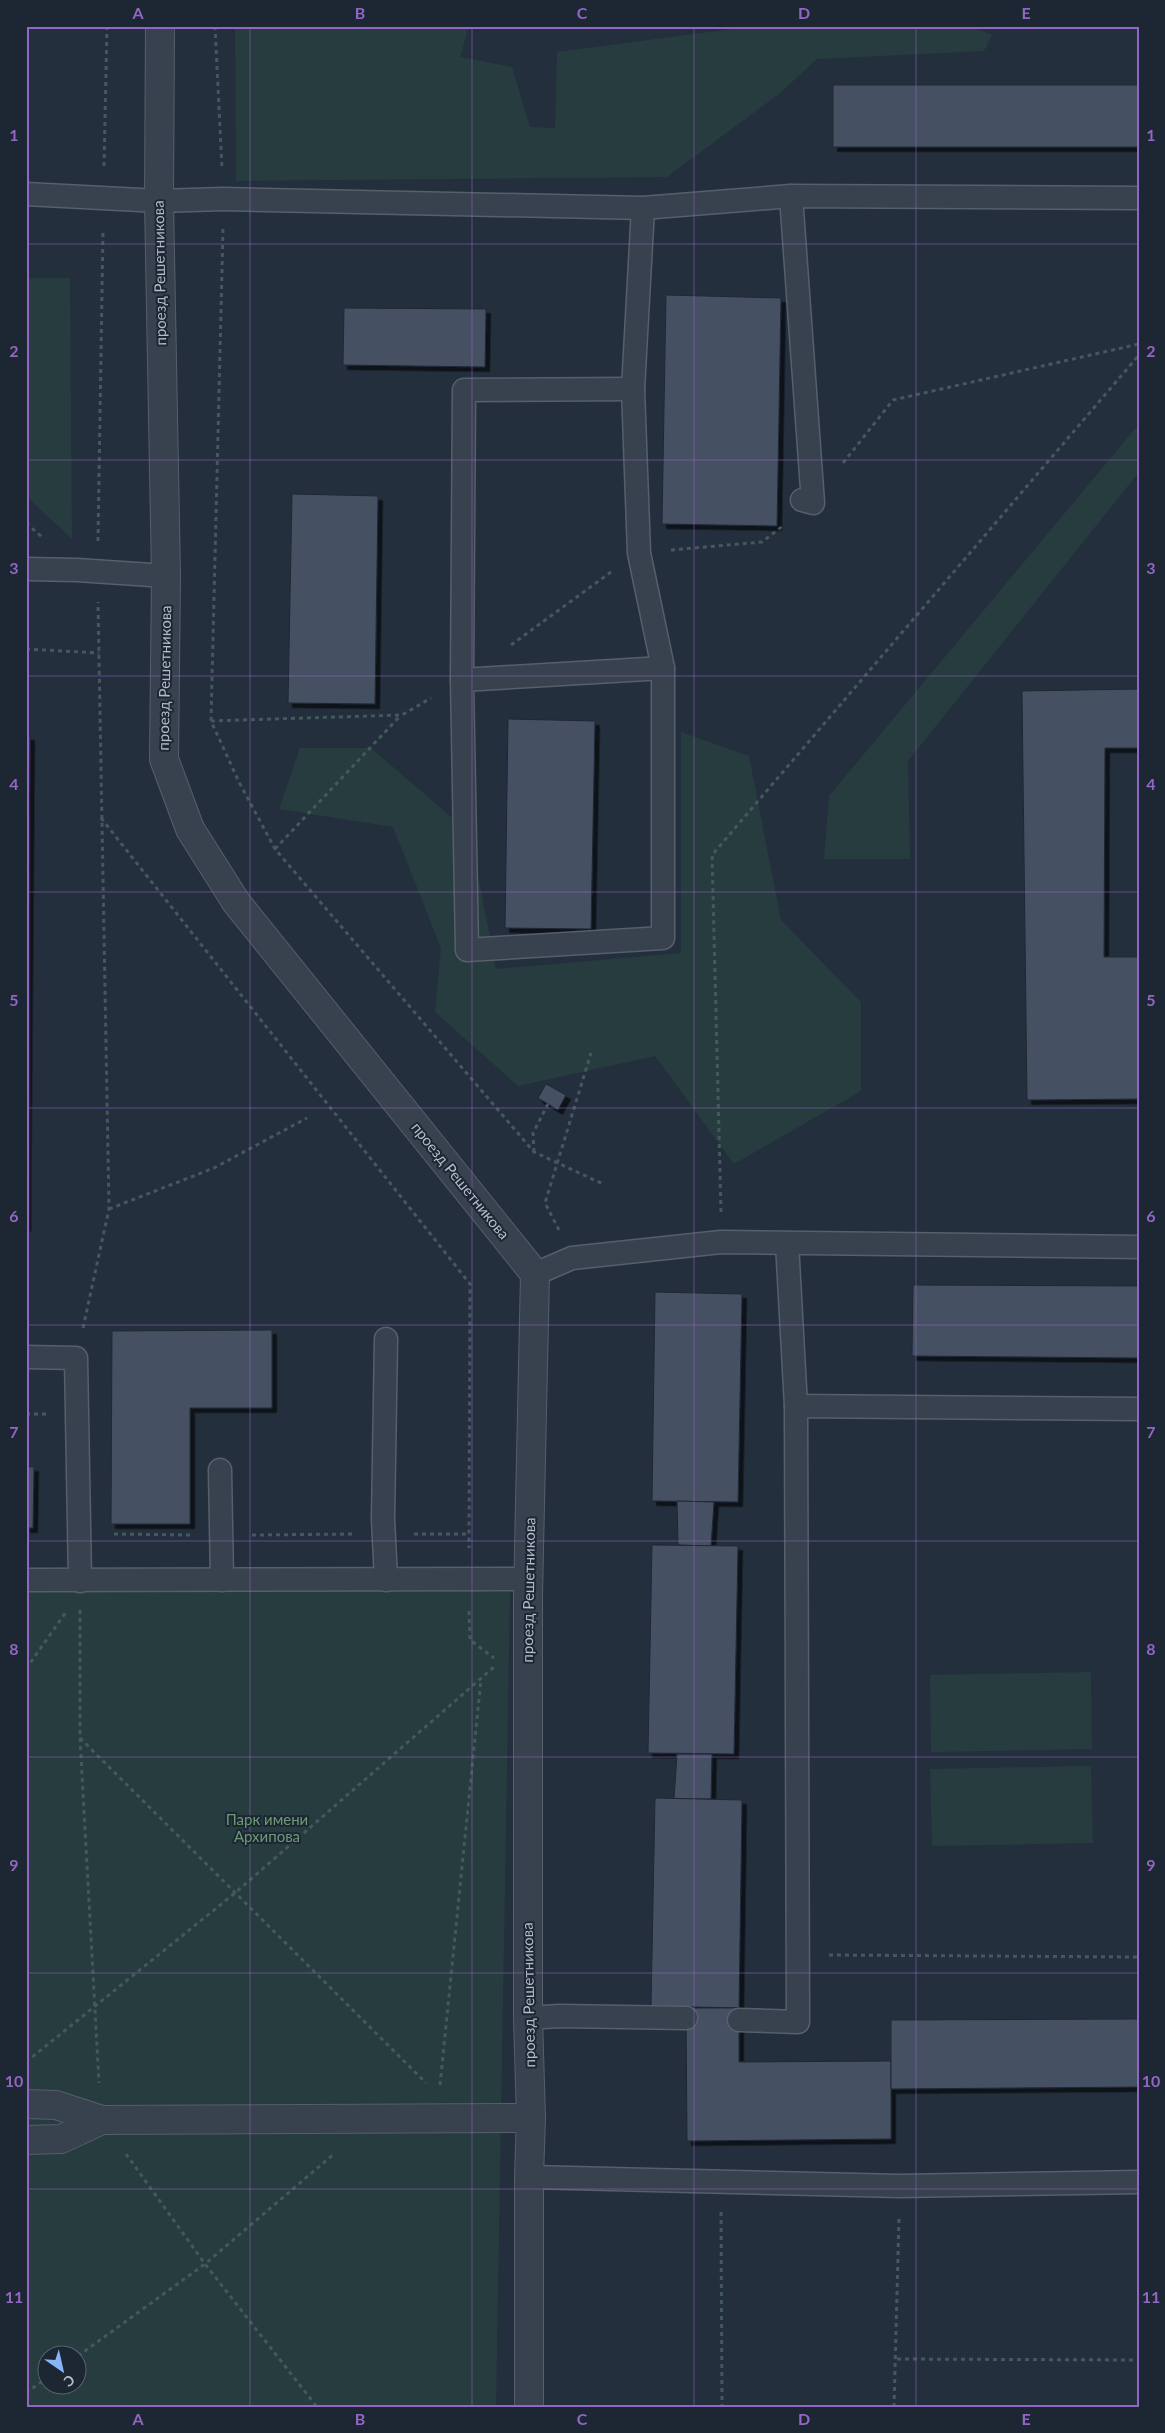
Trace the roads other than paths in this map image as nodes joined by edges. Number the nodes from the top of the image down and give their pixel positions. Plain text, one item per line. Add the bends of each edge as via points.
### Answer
1 (160, 26) edge
2 (26, 194) edge
3 (791, 196) junction
4 (1139, 198) edge
5 (159, 201) junction
6 (644, 208) junction
7 (633, 389) junction
8 (807, 501) road end
9 (26, 569) edge
10 (166, 576) junction
11 (663, 668) junction
12 (462, 680) junction
13 (787, 1243) junction
14 (1139, 1247) edge
15 (535, 1274) junction
16 (386, 1339) dead end
17 (26, 1357) edge
18 (796, 1406) junction
19 (1139, 1410) edge
20 (220, 1470) dead end
21 (529, 1579) junction
22 (26, 1580) edge
23 (222, 1580) junction
24 (386, 1580) junction
25 (80, 1586) junction
26 (528, 2018) junction
27 (686, 2018) dead end
28 (739, 2020) dead end
29 (26, 2104) edge
30 (531, 2118) junction
31 (102, 2120) junction
32 (26, 2140) edge
33 (529, 2177) junction
34 (1139, 2182) edge
35 (529, 2407) edge

1 - 5 street, проезд Решетникова
2 - 5 lane
3 - 4 lane
3 - 6 lane
3 - 8 lane
5 - 6 lane via 223,199
5 - 10 street, проезд Решетникова
6 - 7 lane
7 - 11 lane via 638,553
7 - 12 lane via 464,390
9 - 10 lane
10 - 15 street, проезд Решетникова via 164,759 190,829 236,902
11 - 12 lane
11 - 12 lane via 663,938 467,950
13 - 14 lane
13 - 15 lane via 721,1242 572,1258
13 - 18 lane
15 - 21 street, проезд Решетникова
16 - 24 lane
17 - 25 lane via 76,1358
18 - 19 lane
18 - 28 lane via 798,2022
20 - 23 lane
21 - 24 lane
21 - 26 street, проезд Решетникова
22 - 25 lane
23 - 24 lane
23 - 25 lane
26 - 27 lane
26 - 30 street, проезд Решетникова
29 - 31 street via 56,2105
30 - 31 street
30 - 33 street, проезд Решетникова
31 - 32 street via 61,2139
33 - 34 lane via 900,2186
33 - 35 street, проезд Решетникова

